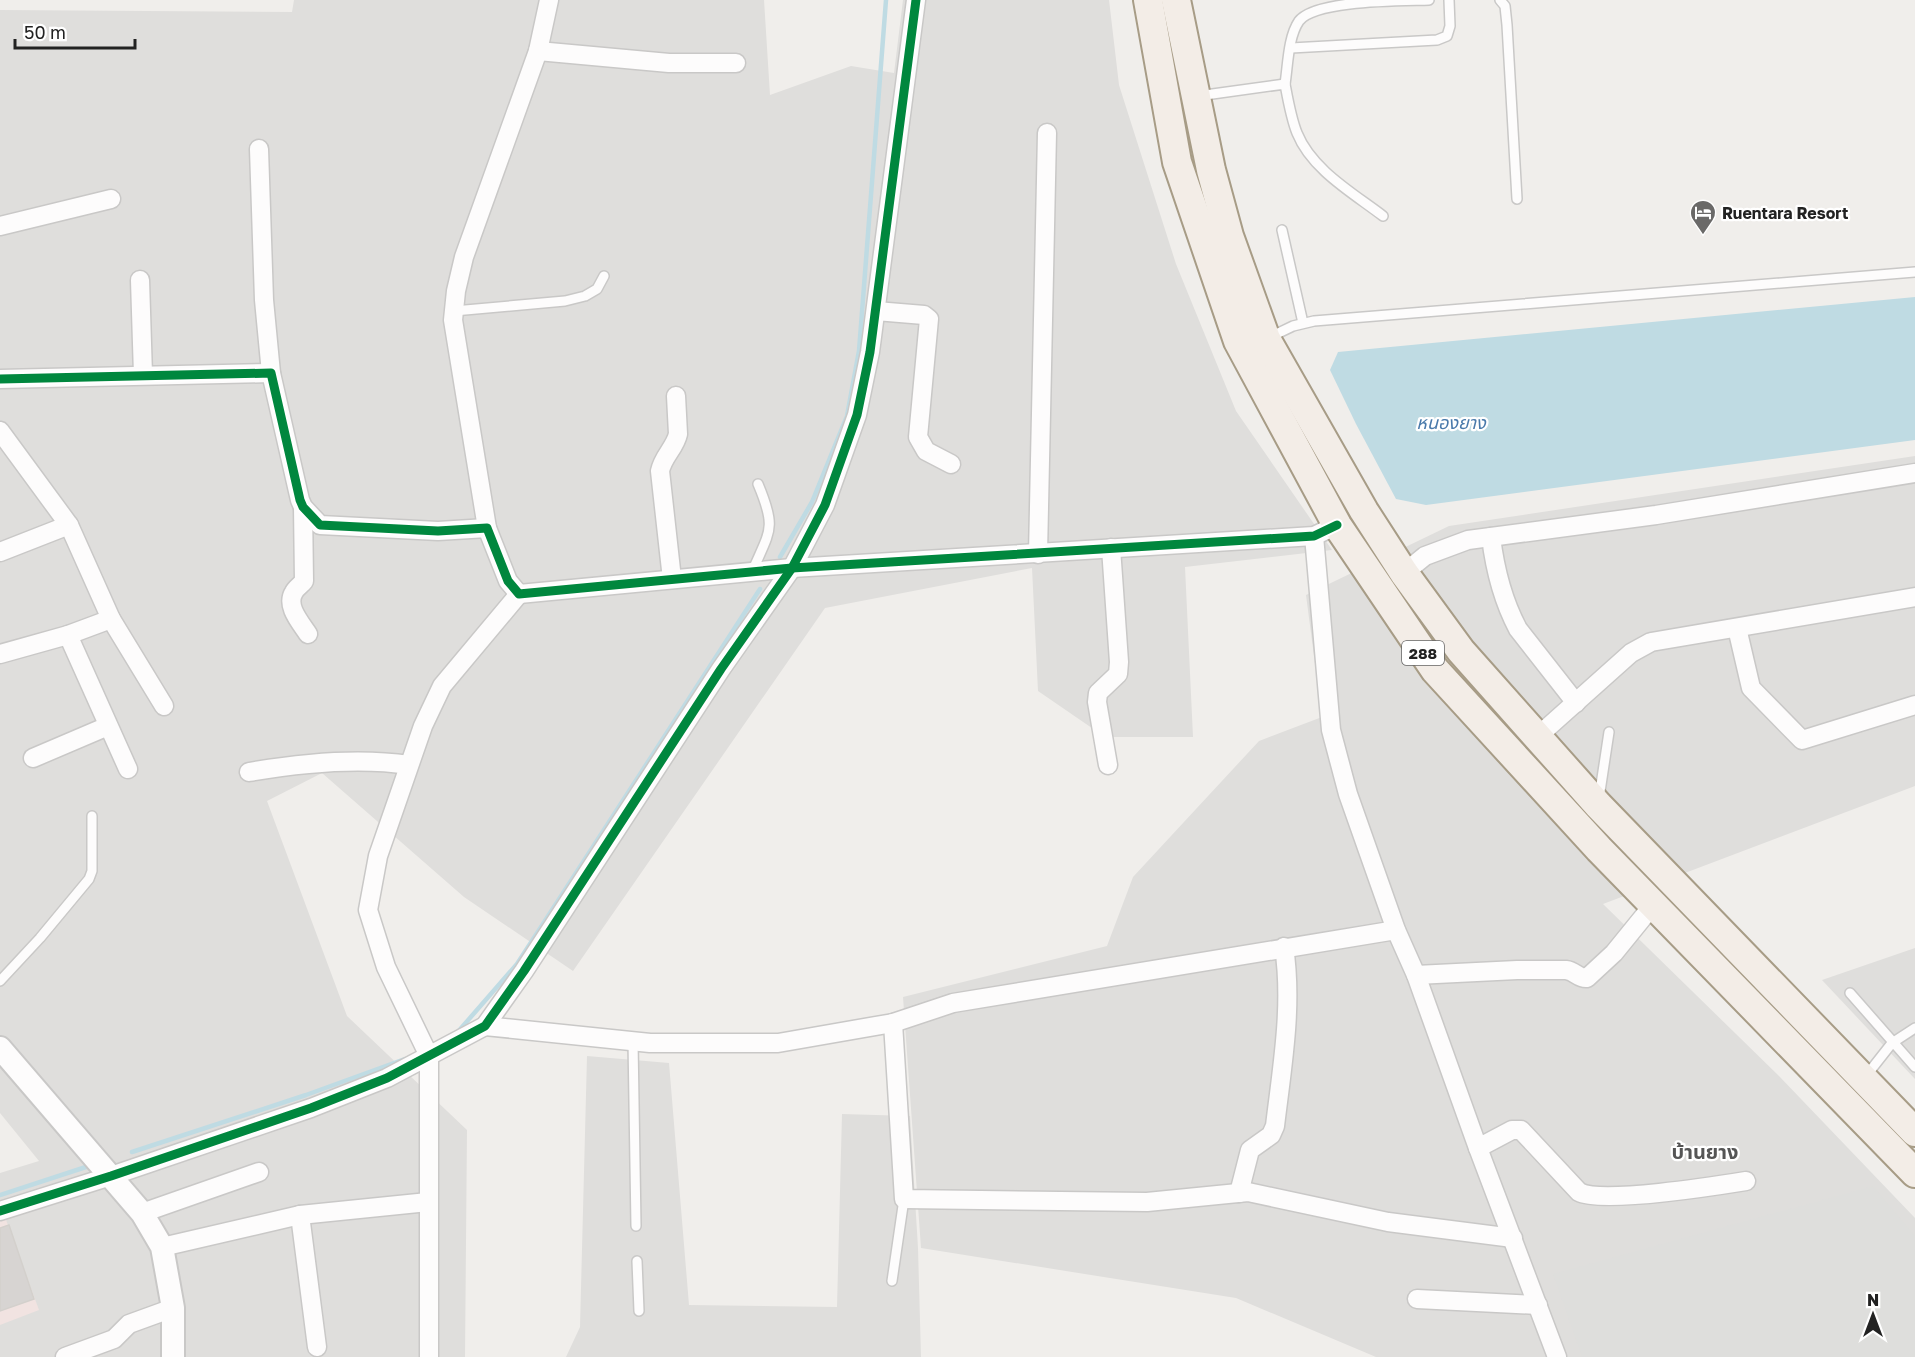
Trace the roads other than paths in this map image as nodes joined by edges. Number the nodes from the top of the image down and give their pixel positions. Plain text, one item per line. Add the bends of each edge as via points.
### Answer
1 (549, 0) edge
2 (915, 0) edge
3 (1148, 0) edge
4 (1176, 0) edge
5 (1429, 0) edge
6 (1449, 0) edge
7 (1500, 0) edge
8 (1291, 48) junction
9 (538, 51) junction
10 (736, 63) dead end
11 (1285, 84) junction
12 (1196, 96) junction
13 (1047, 133) dead end
14 (259, 148) dead end
15 (111, 199) dead end
16 (1517, 199) dead end
17 (1383, 216) dead end
18 (0, 226) edge
19 (1282, 230) dead end
20 (1915, 272) edge
21 (604, 276) dead end
22 (140, 280) dead end
23 (454, 311) junction
24 (876, 311) junction
25 (1303, 323) junction
26 (1266, 339) junction
27 (271, 373) junction
28 (142, 375) junction
29 (0, 379) edge
30 (676, 396) dead end
31 (0, 431) edge
32 (8, 456) edge
33 (951, 464) dead end
34 (1915, 473) edge
35 (758, 484) dead end
36 (303, 507) junction
37 (69, 525) junction
38 (488, 528) junction
39 (1325, 531) junction
40 (1491, 537) junction
41 (1111, 548) junction
42 (0, 552) edge
43 (1038, 554) junction
44 (792, 568) junction
45 (752, 572) junction
46 (1404, 573) junction
47 (672, 579) junction
48 (519, 594) junction
49 (1915, 597) edge
50 (111, 619) junction
51 (1737, 628) junction
52 (308, 634) dead end
53 (68, 635) junction
54 (0, 654) edge
55 (1576, 703) junction
56 (1915, 705) edge
57 (164, 706) dead end
58 (108, 726) junction
59 (1609, 732) dead end
60 (1537, 737) junction
61 (33, 758) dead end
62 (409, 765) junction
63 (1108, 765) dead end
64 (128, 769) dead end
65 (249, 772) dead end
66 (1598, 805) junction
67 (92, 816) dead end
68 (1621, 829) junction
69 (1599, 849) junction
70 (1653, 905) junction
71 (1396, 930) junction
72 (1284, 947) junction
73 (1416, 975) junction
74 (0, 981) edge
75 (1850, 993) dead end
76 (893, 1023) junction
77 (485, 1026) junction
78 (1915, 1028) edge
79 (633, 1041) junction
80 (1892, 1043) junction
81 (0, 1048) edge
82 (429, 1056) junction
83 (1915, 1067) edge
84 (1864, 1079) junction
85 (1915, 1132) edge
86 (1478, 1148) junction
87 (259, 1172) dead end
88 (1915, 1173) edge
89 (111, 1176) junction
90 (1746, 1182) dead end
91 (1239, 1193) junction
92 (904, 1199) junction
93 (428, 1202) junction
94 (0, 1211) edge
95 (142, 1213) junction
96 (300, 1215) junction
97 (636, 1226) dead end
98 (1513, 1238) junction
99 (162, 1246) junction
100 (638, 1261) dead end
101 (892, 1281) dead end
102 (1417, 1299) dead end
103 (1538, 1305) junction
104 (173, 1308) junction
105 (639, 1311) dead end
106 (317, 1347) dead end
107 (65, 1357) edge
108 (173, 1357) edge
109 (429, 1357) edge
110 (1557, 1357) edge

1 - 9 street
2 - 24 street
3 - 39 main road, 288 via 1177,162 1238,341
4 - 12 main road, 288
5 - 8 lane via 1334,6 1307,13 1298,22
6 - 8 lane via 1450,30 1448,36 1437,40
7 - 16 lane via 1505,6 1507,25
8 - 11 lane
9 - 10 street via 669,63
9 - 23 street via 464,257
11 - 12 lane
11 - 17 lane via 1297,132 1309,152 1329,174
12 - 26 main road, 288 via 1229,237
13 - 43 street
14 - 27 street via 264,300
15 - 18 street
19 - 25 lane
20 - 25 lane
21 - 23 lane via 597,289 585,297
22 - 28 street
23 - 38 street
24 - 33 street via 924,315 930,319 918,437 926,451
24 - 44 street via 857,415 825,505
25 - 26 lane
26 - 46 main road, 288
27 - 28 street
27 - 36 street
28 - 29 street
30 - 47 street via 677,439 660,471
31 - 32 street
32 - 37 street
34 - 40 street
35 - 45 lane via 771,519
36 - 38 street via 320,525 438,531
36 - 52 street via 304,581 293,593 291,603
37 - 42 street
37 - 50 street
38 - 48 street via 508,581
39 - 41 street
39 - 69 main road, 288 via 1434,670
39 - 71 street via 1331,730 1348,794
40 - 46 street via 1468,540 1425,556
40 - 55 street via 1497,579 1518,629
41 - 43 street
41 - 63 street via 1119,663 1118,674 1098,693 1097,702
43 - 44 street
44 - 45 street
44 - 77 street
45 - 47 street
46 - 60 main road, 288 via 1461,651
47 - 48 street
48 - 62 street via 442,686
49 - 51 street
50 - 53 street
50 - 57 street
51 - 55 street via 1651,642 1631,653
51 - 56 street via 1751,688 1802,740
53 - 54 street
53 - 58 street
55 - 60 street
58 - 61 street
58 - 64 street
59 - 66 lane
60 - 66 main road, 288
62 - 65 street via 318,763
62 - 82 street via 378,856 368,910 386,968
66 - 68 main road, 288
67 - 74 lane via 91,877
68 - 69 main road
68 - 84 main road, 288
69 - 70 main road, 288
70 - 73 street via 1614,953 1587,978 1572,971 1548,970
70 - 88 main road, 288
71 - 72 street
71 - 73 street
72 - 76 street via 952,1003
72 - 91 street via 1287,1013 1275,1126 1271,1135 1248,1153
73 - 86 street
75 - 80 lane
76 - 79 street via 778,1043
76 - 92 street
77 - 79 street
77 - 82 street
78 - 80 lane
79 - 97 lane
80 - 83 lane
80 - 84 lane
81 - 89 street
82 - 89 street via 387,1078 311,1108
82 - 93 street
84 - 85 main road, 288
86 - 90 street via 1512,1130 1521,1130 1579,1192 1592,1196
86 - 98 street
87 - 95 street
89 - 94 street
89 - 95 street
91 - 92 street via 1147,1202
91 - 98 street via 1388,1222
92 - 101 lane
93 - 96 street
93 - 109 street
95 - 99 street
96 - 99 street
96 - 106 street
98 - 103 street
99 - 104 street
100 - 105 lane
102 - 103 street
103 - 110 street
104 - 107 street via 129,1324 114,1339
104 - 108 street

